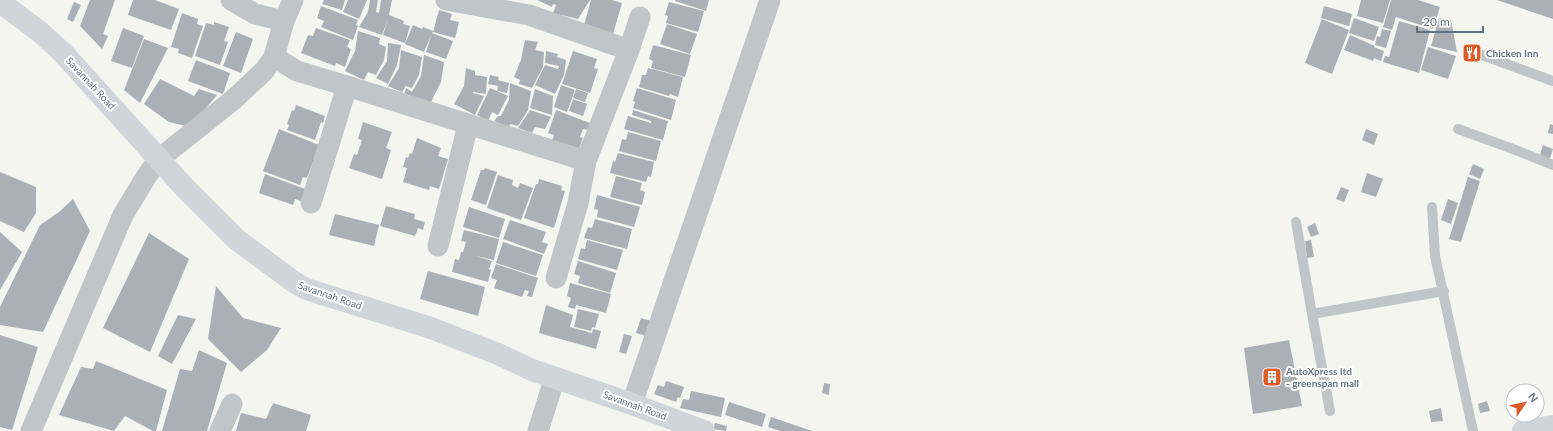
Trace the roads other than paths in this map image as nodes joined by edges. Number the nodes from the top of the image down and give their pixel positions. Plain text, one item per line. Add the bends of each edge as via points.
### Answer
1 (231, 0) edge
2 (293, 0) edge
3 (446, 0) edge
4 (770, 0) edge
5 (0, 2) edge
6 (640, 17) dead end
7 (284, 21) junction
8 (629, 50) junction
9 (1482, 55) dead end
10 (274, 57) junction
11 (1553, 81) edge
12 (347, 86) junction
13 (468, 125) junction
14 (1458, 130) dead end
15 (159, 159) junction
16 (586, 162) junction
17 (1553, 165) edge
18 (311, 203) dead end
19 (1432, 207) dead end
20 (1296, 222) dead end
21 (438, 246) dead end
22 (556, 278) dead end
23 (1444, 291) junction
24 (1312, 314) junction
25 (555, 378) junction
26 (232, 404) dead end
27 (632, 404) junction
28 (1330, 411) dead end
29 (1553, 426) edge
30 (30, 431) edge
31 (220, 431) edge
32 (538, 431) edge
33 (704, 431) edge
34 (1474, 431) edge
35 (1523, 431) edge

1 - 7 street via 255,14
2 - 7 street
3 - 8 street via 529,15
4 - 27 street
5 - 15 main road, Savannah Road via 63,53
6 - 8 street
7 - 10 street
8 - 16 street
9 - 11 lane
10 - 12 street via 297,71
10 - 15 street via 264,71 233,100
12 - 13 street
12 - 18 street
13 - 16 street
13 - 21 street
14 - 17 lane
15 - 25 main road, Savannah Road via 236,239 306,289 431,328
15 - 30 street via 123,215
16 - 22 street via 578,203
19 - 23 lane via 1435,256
20 - 24 lane
23 - 24 lane
23 - 34 lane
24 - 28 lane
25 - 27 main road, Savannah Road
25 - 32 street
26 - 31 street
27 - 33 main road, Savannah Road
29 - 35 main road

